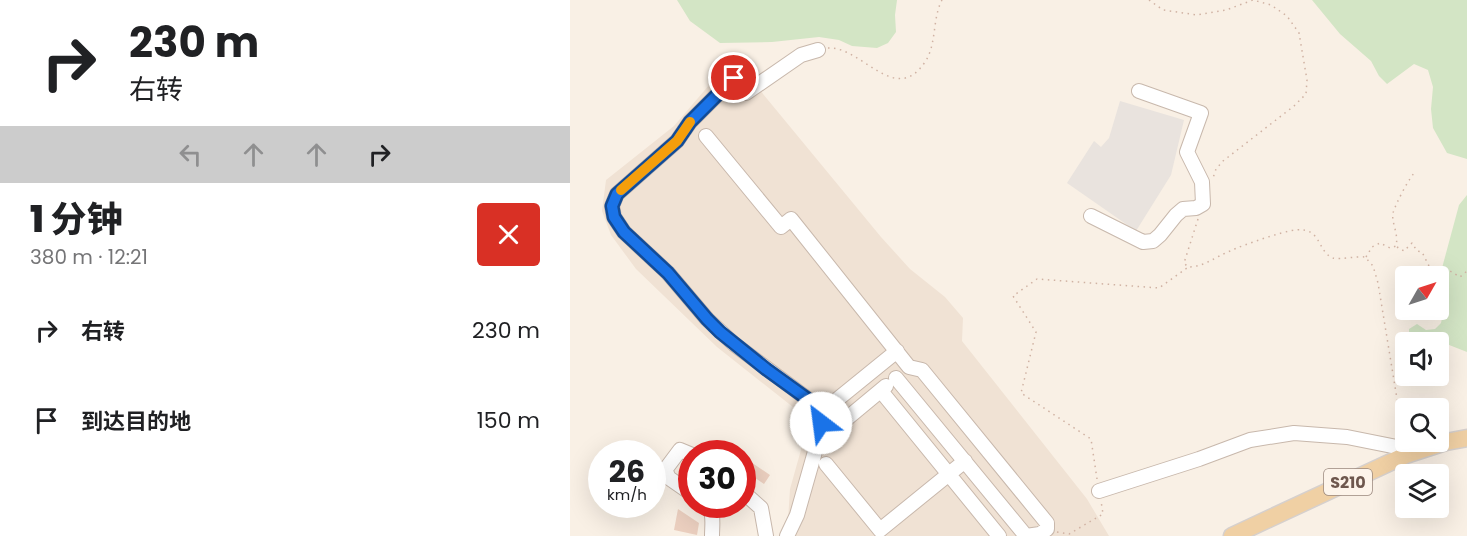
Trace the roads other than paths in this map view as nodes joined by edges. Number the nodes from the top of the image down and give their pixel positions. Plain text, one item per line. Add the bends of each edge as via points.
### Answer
1 (818, 50) road end
2 (1139, 91) dead end
3 (706, 136) dead end
4 (1091, 216) dead end
5 (897, 351) junction
6 (909, 367) junction
7 (896, 378) junction
8 (880, 391) junction
9 (818, 411) junction
10 (820, 431) junction
11 (1467, 438) edge
12 (1395, 447) edge
13 (678, 453) edge
14 (965, 461) junction
15 (826, 464) dead end
16 (949, 475) junction
17 (678, 484) edge
18 (1099, 491) road end
19 (756, 504) edge
20 (712, 518) edge
21 (1238, 535) edge
22 (712, 536) edge
23 (766, 536) edge
24 (787, 536) edge
25 (999, 536) edge
26 (1026, 536) edge

1 - 9 street via 801,55 746,93 734,78 690,122 677,141 617,194 612,206 624,232 668,273 707,319
2 - 4 street via 1201,113 1187,152 1202,182 1203,204 1183,209 1153,241 1143,242
3 - 5 street via 780,227 791,219
5 - 6 street
5 - 9 street
6 - 7 street
6 - 26 street via 922,370 1047,524 1040,534
7 - 8 street
7 - 14 street
8 - 10 street via 834,430
8 - 16 street
9 - 10 street
10 - 24 street via 797,515
11 - 21 main road, S210 via 1406,455
12 - 18 street via 1347,437 1294,434 1261,438
13 - 17 street via 665,470
14 - 16 street
14 - 26 street
15 - 16 street via 880,530
16 - 25 street
19 - 23 street via 761,508
20 - 22 street

